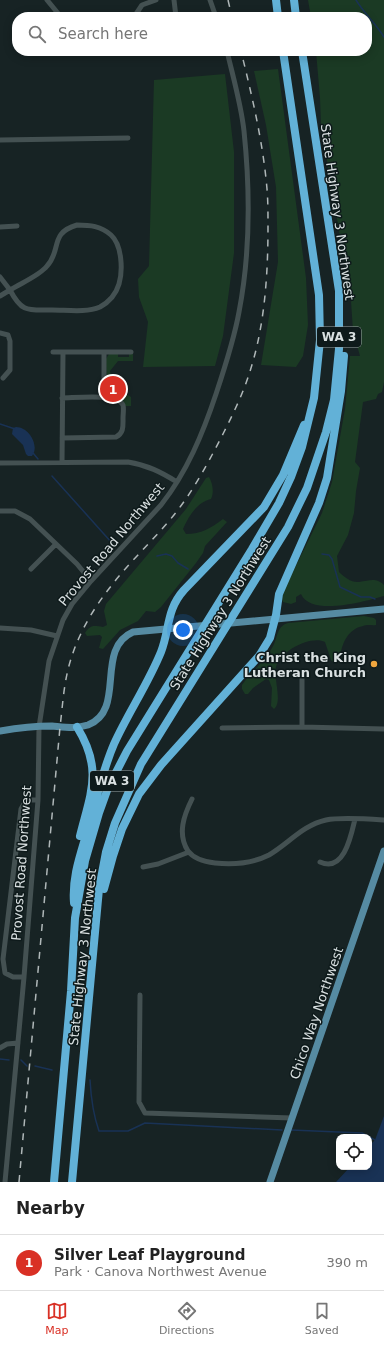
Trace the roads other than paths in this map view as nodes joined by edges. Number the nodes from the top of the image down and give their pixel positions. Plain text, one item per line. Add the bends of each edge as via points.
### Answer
1 (47, 0) edge
2 (156, 0) edge
3 (174, 0) edge
4 (210, 0) edge
5 (276, 0) edge
6 (294, 0) edge
7 (142, 2) edge
8 (57, 12) edge
9 (137, 12) edge
10 (175, 12) edge
11 (214, 12) edge
12 (277, 12) edge
13 (295, 12) edge
14 (228, 56) edge
15 (284, 56) edge
16 (303, 56) edge
17 (128, 138) dead end
18 (0, 140) edge
19 (17, 226) dead end
20 (0, 227) edge
21 (0, 277) edge
22 (10, 290) junction
23 (339, 291) junction
24 (0, 296) edge
25 (0, 334) edge
26 (53, 352) dead end
27 (63, 352) junction
28 (104, 352) junction
29 (131, 352) dead end
30 (3, 378) dead end
31 (62, 398) junction
32 (104, 398) junction
33 (314, 398) junction
34 (62, 438) junction
35 (0, 463) edge
36 (62, 463) junction
37 (177, 482) junction
38 (0, 511) edge
39 (56, 544) junction
40 (30, 569) dead end
41 (91, 581) junction
42 (384, 609) edge
43 (275, 619) junction
44 (0, 628) edge
45 (167, 628) junction
46 (57, 636) junction
47 (302, 677) dead end
48 (39, 727) junction
49 (77, 727) junction
50 (302, 727) junction
51 (222, 728) dead end
52 (384, 729) edge
53 (0, 731) edge
54 (192, 799) dead end
55 (38, 800) junction
56 (355, 820) junction
57 (384, 820) edge
58 (384, 851) edge
59 (189, 852) junction
60 (320, 862) dead end
61 (143, 867) dead end
62 (75, 873) junction
63 (75, 918) junction
64 (97, 919) junction
65 (24, 977) junction
66 (140, 994) dead end
67 (18, 1043) junction
68 (1, 1045) edge
69 (292, 1118) junction
70 (5, 1182) edge
71 (54, 1182) edge
72 (72, 1182) edge
73 (270, 1182) edge

1 - 8 street
2 - 7 street
3 - 10 street
4 - 11 street
5 - 12 highway
6 - 13 highway
7 - 9 street
14 - 37 street, Provost Road Northwest via 244,130 248,204 246,260 239,312 227,361 206,422 191,458
15 - 33 highway, State Highway 3 Northwest / WA 3 via 319,295 320,340
16 - 23 highway, State Highway 3 Northwest / WA 3
17 - 18 street
19 - 20 street
21 - 22 street
22 - 22 street via 22,308 28,310 92,310 99,307 112,298 120,283 117,242 97,227 77,225 68,228 60,235 52,261 47,267
22 - 24 street
23 - 43 highway via 344,327 344,358 329,470 319,503 279,594
23 - 64 highway, State Highway 3 Northwest / WA 3 via 340,334 331,416 307,488 293,517 241,604 141,764 110,838 99,889
25 - 30 street via 8,335 10,341 10,370
26 - 27 street
27 - 28 street
27 - 31 street
28 - 29 street
28 - 32 street
31 - 32 street
31 - 34 street
32 - 34 street via 116,399 122,405 123,427 118,436
33 - 45 highway via 275,491 257,514 178,596 170,613
33 - 63 highway, State Highway 3 Northwest / WA 3 via 302,447 269,522 134,739 108,788 90,841
34 - 36 street
35 - 36 street
36 - 37 street via 135,463 154,468
37 - 41 street, Provost Road Northwest via 153,514
38 - 39 street via 23,514
39 - 40 street
39 - 41 street
41 - 46 street, Provost Road Northwest via 72,604
42 - 43 main road
43 - 45 main road
43 - 64 highway via 270,638 262,652 153,774 139,794 128,815 113,856
44 - 46 street via 31,630
45 - 49 main road via 133,632 120,642 114,654 105,711 93,722
45 - 62 highway via 160,653 110,756
46 - 48 street, Provost Road Northwest via 49,662
47 - 50 street
48 - 49 main road
48 - 53 main road
48 - 55 street, Provost Road Northwest
49 - 62 highway via 89,750 94,773 76,853
50 - 51 street
50 - 52 street
54 - 59 street via 183,821 182,834
55 - 65 street, Provost Road Northwest
55 - 65 street via 25,802 22,809 3,959 5,973 13,977
56 - 57 street
56 - 59 street via 326,820 318,823 302,830 269,854 251,862 210,863
56 - 60 street via 345,852 332,864
58 - 69 main road, Chico Way Northwest
59 - 61 street
62 - 63 highway
63 - 71 highway, State Highway 3 Northwest / WA 3
64 - 72 highway, State Highway 3 Northwest / WA 3
65 - 67 street, Provost Road Northwest
66 - 69 street via 139,1102 145,1113
67 - 68 street
67 - 70 street, Provost Road Northwest
69 - 73 main road, Chico Way Northwest

